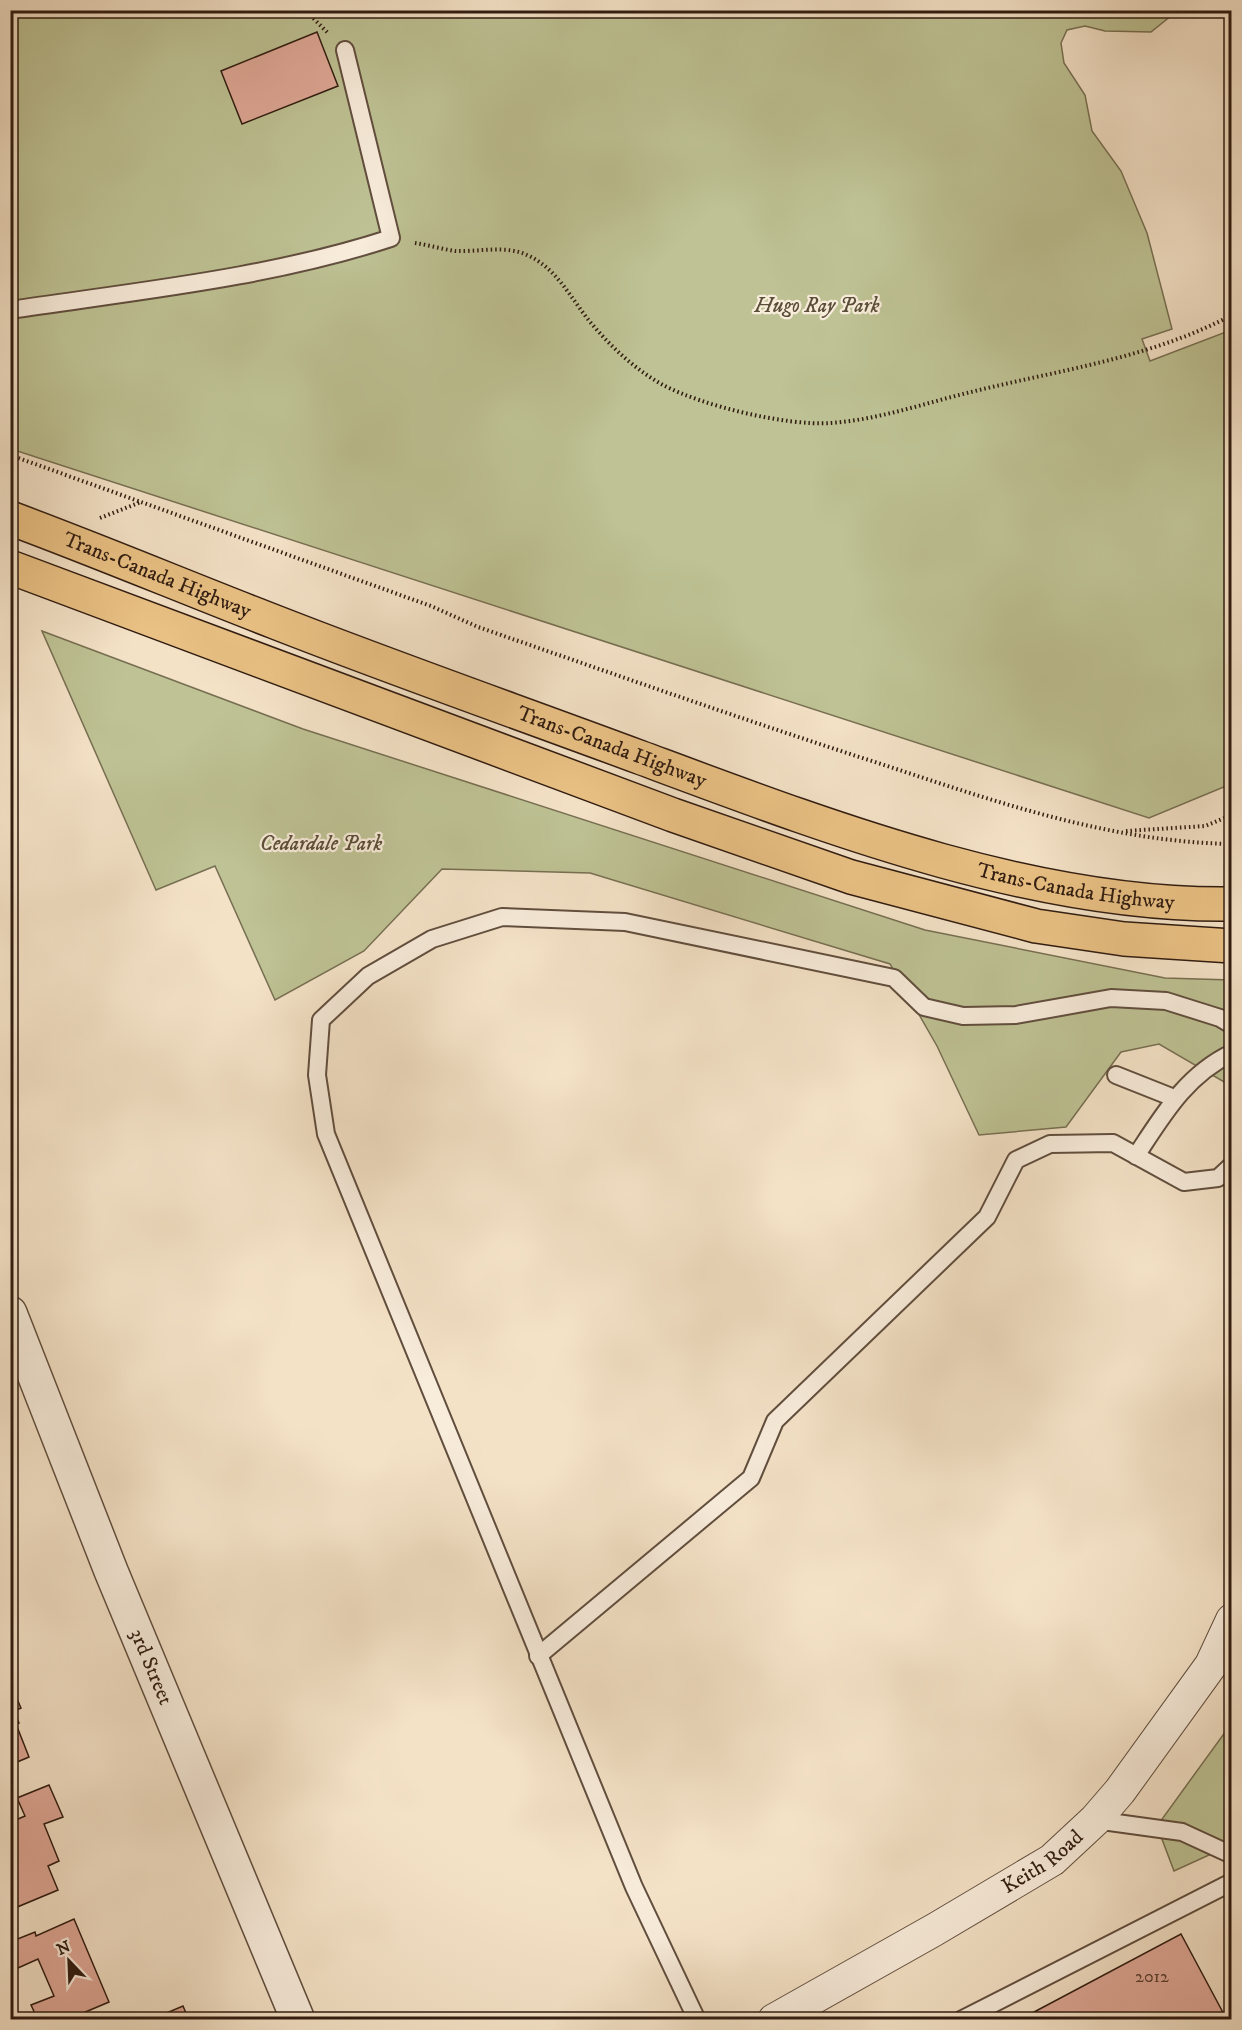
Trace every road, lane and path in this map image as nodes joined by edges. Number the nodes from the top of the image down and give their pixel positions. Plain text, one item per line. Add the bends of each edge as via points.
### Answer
1 (345, 50) dead end
2 (391, 238) junction
3 (10, 310) edge
4 (1232, 315) edge
5 (10, 455) edge
6 (10, 518) edge
7 (10, 567) edge
8 (1232, 815) edge
9 (1119, 831) junction
10 (1232, 844) edge
11 (1232, 904) edge
12 (1232, 946) edge
13 (1232, 1025) edge
14 (1232, 1053) edge
15 (1116, 1075) dead end
16 (1174, 1098) junction
17 (1137, 1156) junction
18 (1232, 1165) edge
19 (10, 1313) edge
20 (1232, 1620) edge
21 (538, 1656) junction
22 (1095, 1820) junction
23 (1232, 1855) edge
24 (1232, 1882) edge
25 (298, 2019) edge
26 (697, 2019) edge
27 (774, 2019) edge
28 (961, 2019) edge

1 - 2 lane
2 - 3 lane via 342,254 198,282
2 - 4 path via 455,250 525,253 546,265 591,323 639,371 666,386 784,422 829,423 871,418 1111,360
5 - 9 path via 431,606 478,627 796,736 1059,821
6 - 11 highway, Trans-Canada Highway via 278,624 864,837 1044,885 1129,898
7 - 12 highway, Trans-Canada Highway via 651,807 851,877 1036,926 1124,939
8 - 9 path via 1205,826
9 - 10 path via 1189,843
13 - 21 lane via 1166,1001 1111,998 1016,1015 963,1016 924,1007 894,978 625,922 501,917 432,939 368,976 321,1020 316,1075 326,1134
14 - 16 lane via 1210,1064
15 - 16 lane
16 - 17 lane
17 - 18 lane via 1184,1182 1218,1178
17 - 21 lane via 1113,1143 1050,1144 1016,1160 987,1218 775,1421 751,1478
19 - 25 street, 3rd Street via 111,1571
20 - 22 street, Keith Road via 1211,1665
21 - 26 lane via 634,1887
22 - 23 lane via 1182,1832
22 - 27 street, Keith Road via 1052,1860
24 - 28 lane

